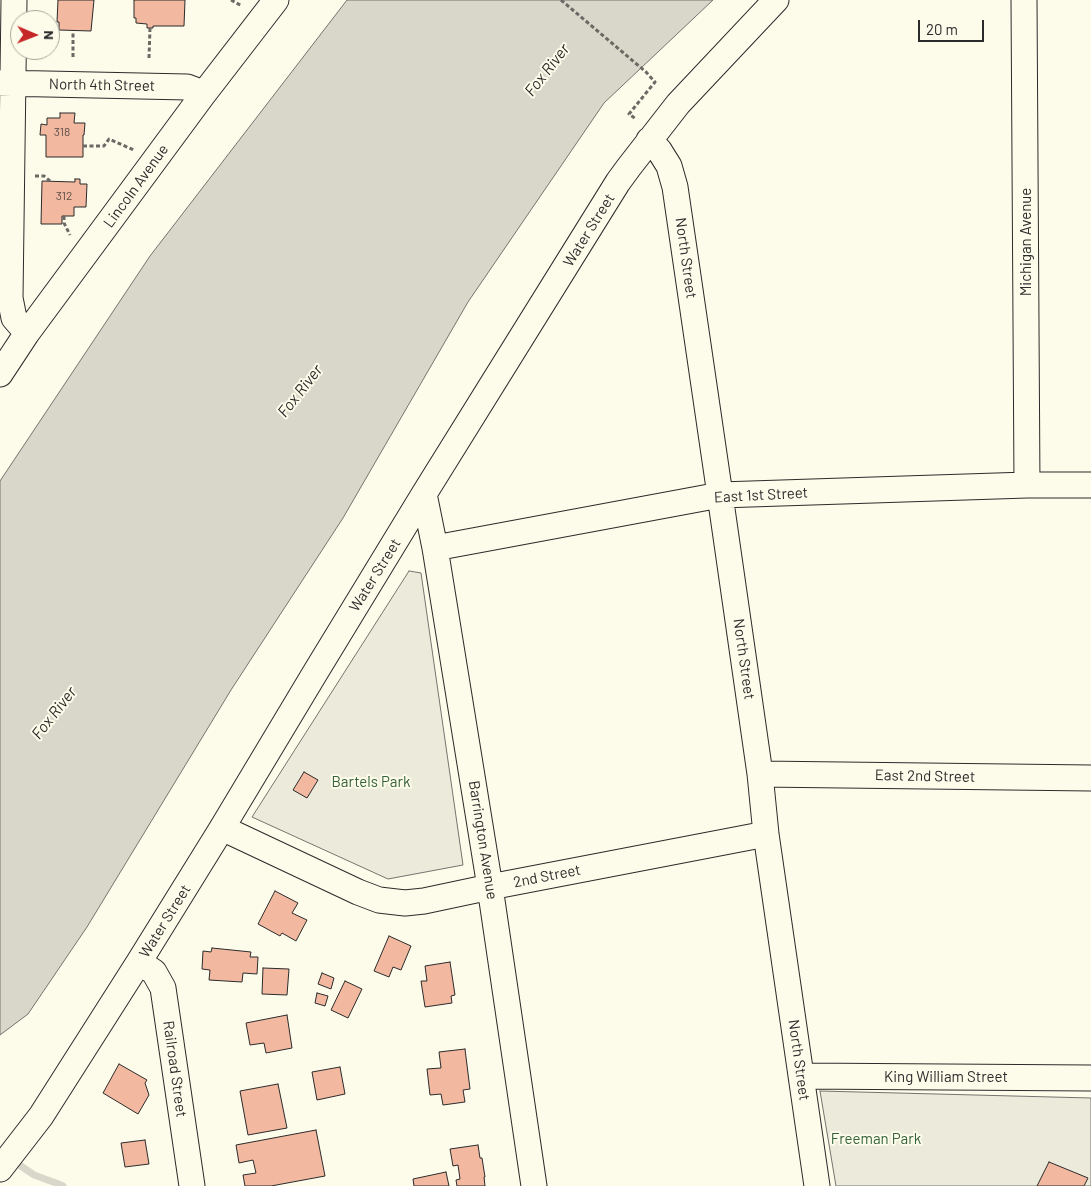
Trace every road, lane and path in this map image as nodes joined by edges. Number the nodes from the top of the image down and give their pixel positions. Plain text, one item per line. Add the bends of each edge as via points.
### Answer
1 (14, 0) edge
2 (231, 0) edge
3 (276, 0) edge
4 (561, 0) edge
5 (776, 0) edge
6 (1024, 0) edge
7 (246, 9) dead end
8 (150, 28) dead end
9 (73, 31) dead end
10 (73, 57) dead end
11 (149, 58) dead end
12 (646, 72) dead end
13 (7, 83) edge
14 (202, 96) junction
15 (649, 140) junction
16 (83, 146) dead end
17 (139, 153) dead end
18 (64, 216) dead end
19 (73, 242) dead end
20 (27, 332) junction
21 (0, 374) edge
22 (1027, 485) junction
23 (1091, 486) edge
24 (424, 494) junction
25 (720, 495) junction
26 (435, 548) junction
27 (760, 774) junction
28 (1091, 778) edge
29 (222, 828) junction
30 (766, 834) junction
31 (490, 887) junction
32 (139, 962) junction
33 (801, 1076) junction
34 (1091, 1078) edge
35 (0, 1169) edge
36 (192, 1186) edge
37 (534, 1186) edge
38 (817, 1186) edge

1 - 13 street
2 - 7 path
3 - 14 street, Lincoln Avenue
4 - 12 path
5 - 15 street, Water Street via 678,104
6 - 22 street, Michigan Avenue
8 - 11 path
9 - 10 path
13 - 14 street, North 4th Street via 187,87
13 - 20 street via 10,298 14,318
14 - 20 street, Lincoln Avenue
15 - 24 street, Water Street via 618,182
15 - 25 street, North Street via 669,166 675,187
16 - 17 path via 104,146 109,139
18 - 19 path
20 - 21 street, Lincoln Avenue
22 - 23 street, East 1st Street
22 - 25 street, East 1st Street
24 - 26 street, Barrington Avenue
24 - 29 street, Water Street
25 - 26 street, East 1st Street
25 - 27 street, North Street
26 - 31 street, Barrington Avenue
27 - 28 street, East 2nd Street
27 - 30 street, North Street
29 - 31 street, 2nd Street via 379,900 414,902
29 - 32 street, Water Street
30 - 31 street, 2nd Street
30 - 33 street, North Street
31 - 37 street, Barrington Avenue
32 - 35 street, Water Street via 46,1108
32 - 36 street, Railroad Street via 154,972 163,988
33 - 34 street, King William Street
33 - 38 street, North Street

